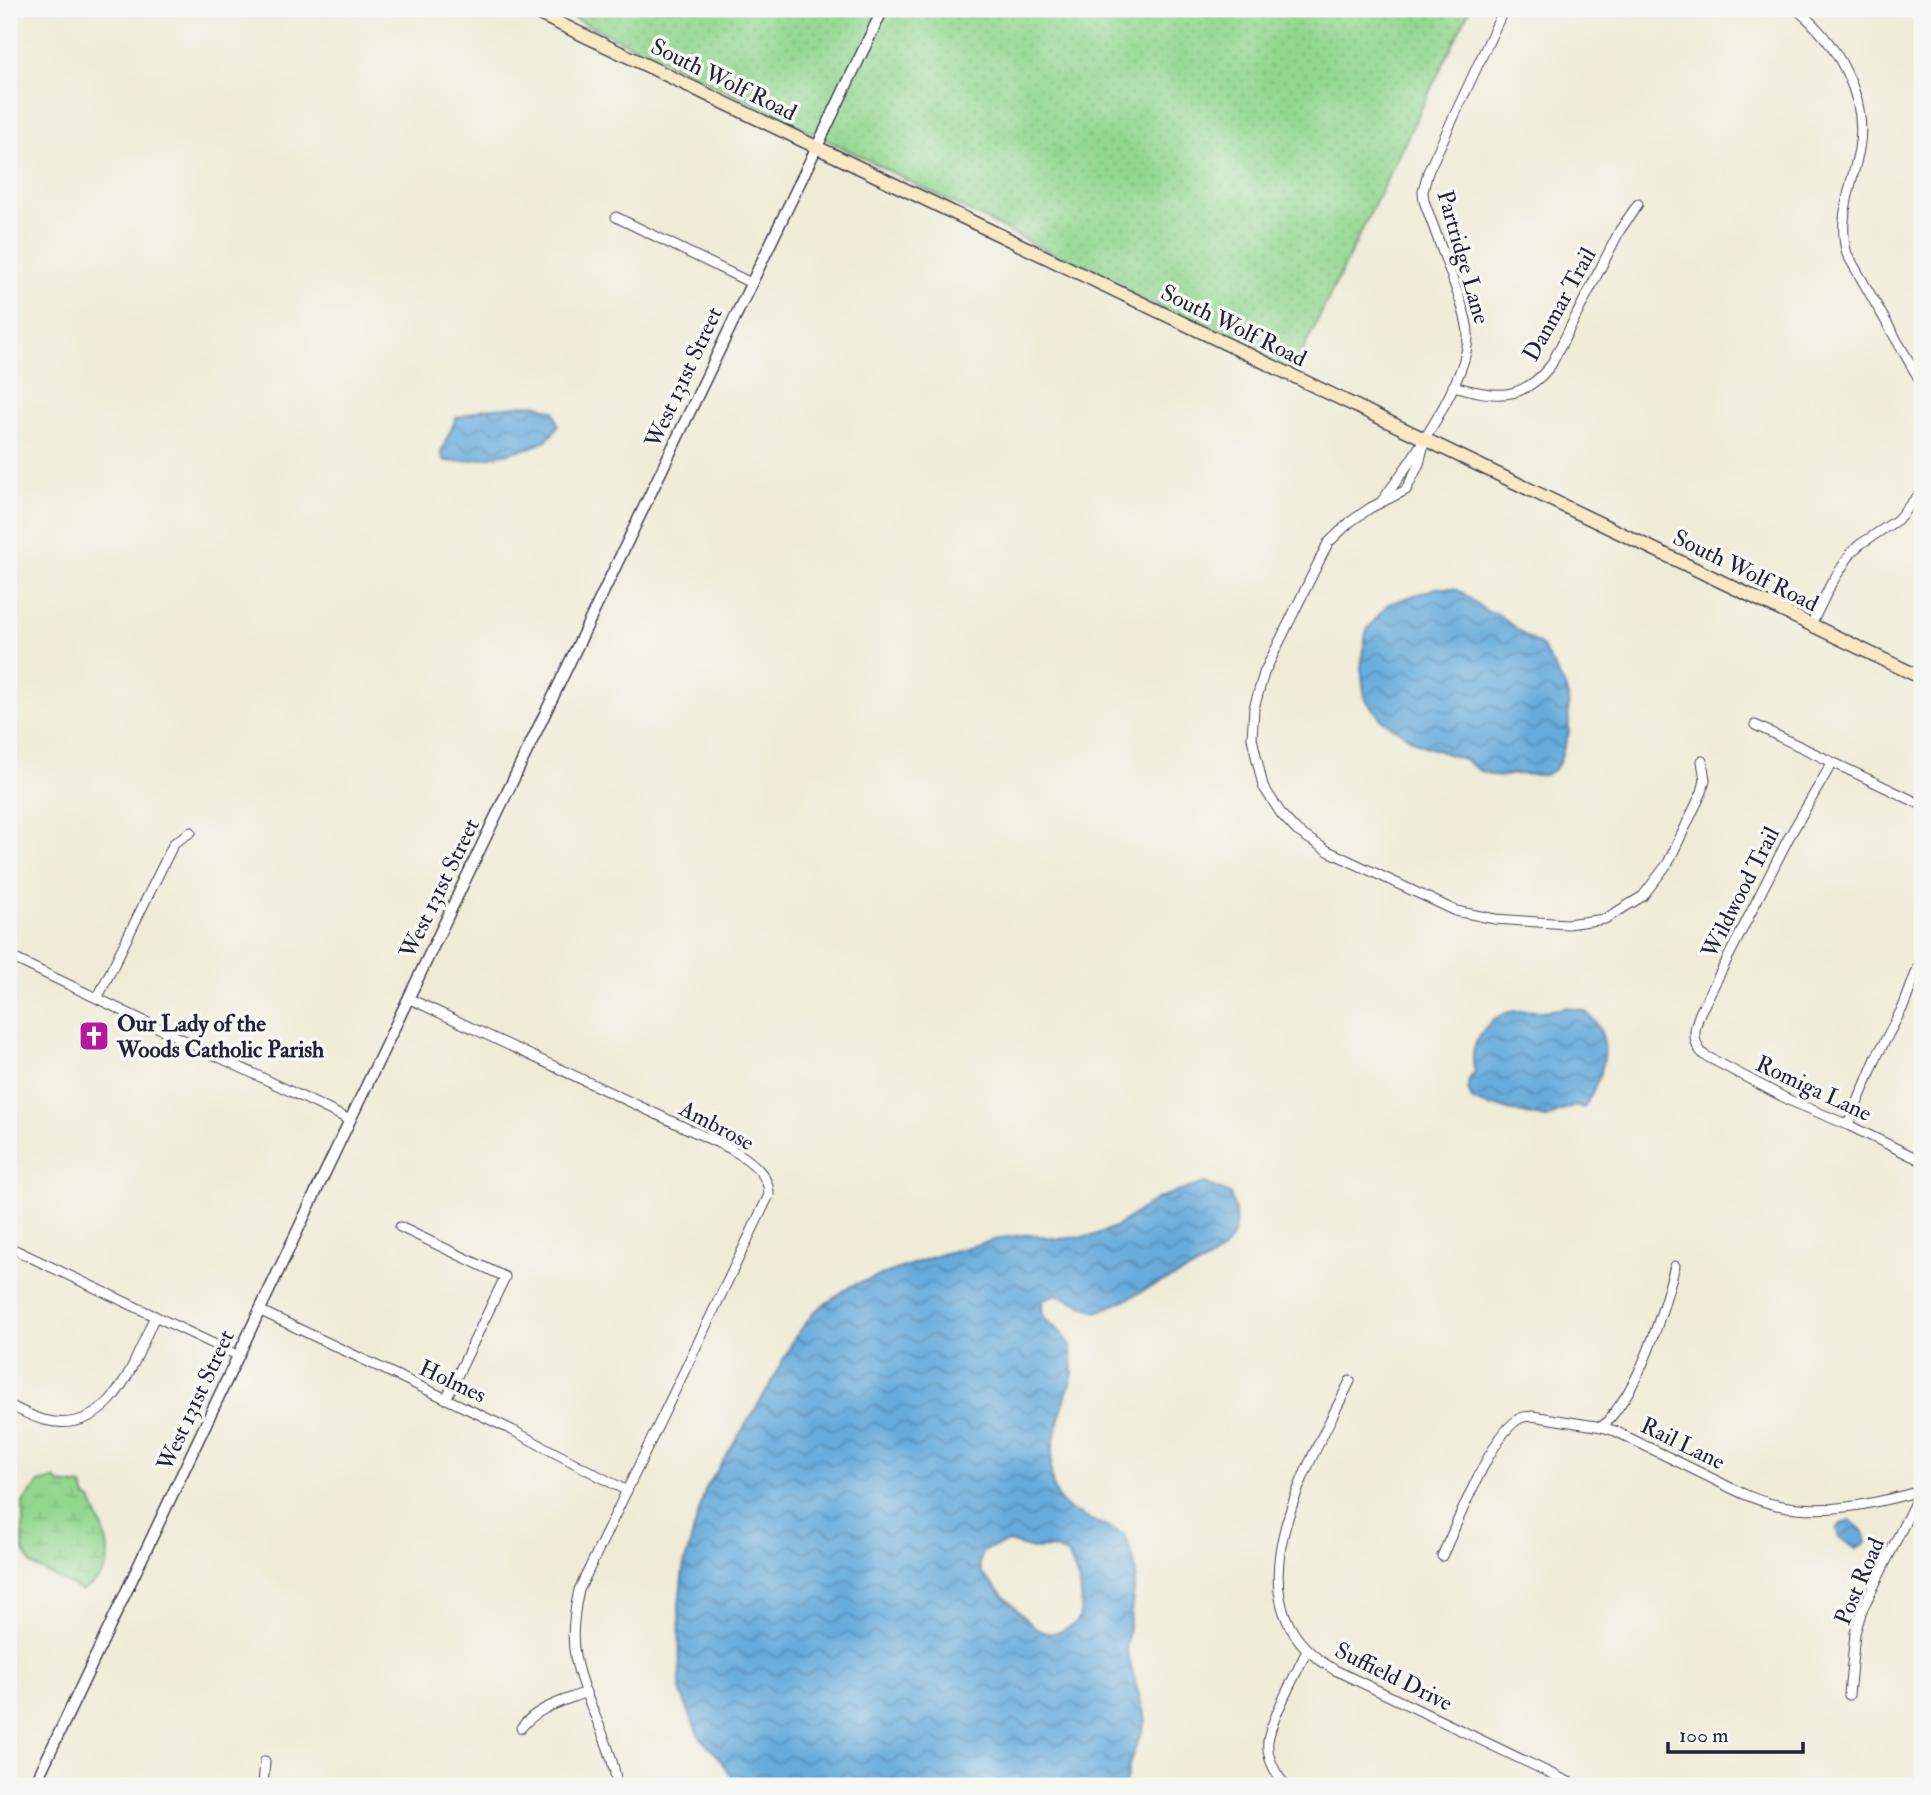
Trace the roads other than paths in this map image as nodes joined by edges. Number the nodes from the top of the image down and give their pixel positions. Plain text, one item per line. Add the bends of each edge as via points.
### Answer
1 (529, 9) edge
2 (883, 9) edge
3 (1504, 9) edge
4 (1796, 9) edge
5 (816, 146) junction
6 (1638, 204) dead end
7 (616, 217) dead end
8 (751, 283) junction
9 (1922, 384) edge
10 (1453, 386) junction
11 (1425, 440) junction
12 (1922, 491) edge
13 (1811, 625) junction
14 (1922, 678) edge
15 (1755, 725) dead end
16 (1702, 761) dead end
17 (1832, 762) junction
18 (1922, 805) edge
19 (191, 832) dead end
20 (9, 956) edge
21 (1922, 957) edge
22 (98, 997) junction
23 (410, 999) junction
24 (1695, 1042) joint
25 (350, 1120) junction
26 (1848, 1125) junction
27 (1922, 1161) edge
28 (400, 1227) dead end
29 (9, 1247) edge
30 (1675, 1266) dead end
31 (261, 1311) junction
32 (155, 1316) junction
33 (239, 1356) junction
34 (1350, 1381) dead end
35 (446, 1399) junction
36 (9, 1405) edge
37 (1602, 1427) junction
38 (1921, 1490) edge
39 (627, 1491) junction
40 (1443, 1556) dead end
41 (1307, 1650) junction
42 (586, 1692) junction
43 (1849, 1695) dead end
44 (521, 1728) dead end
45 (265, 1761) dead end
46 (38, 1785) edge
47 (263, 1786) edge
48 (617, 1786) edge
49 (1286, 1786) edge
50 (1577, 1786) edge

1 - 5 main road, South Wolf Road
2 - 5 street, West 131st Street
3 - 10 street, Partridge Lane via 1423,191 1466,323 1468,348
4 - 9 street via 1841,65 1857,101 1861,136 1843,222 1847,254
5 - 8 street, West 131st Street
5 - 11 main road, South Wolf Road
6 - 10 street, Danmar Trail via 1542,377 1520,391 1498,396
7 - 8 street
8 - 23 street, West 131st Street
10 - 11 street, Partridge Lane
11 - 13 main road, South Wolf Road
11 - 16 street, Partridge Lane via 1381,503 1350,522 1328,543 1258,691 1252,738 1258,770 1270,799 1297,831 1328,851 1456,911 1495,919 1593,922 1632,905 1661,876 1702,792
12 - 13 street via 1897,520 1851,553
13 - 14 main road, South Wolf Road
15 - 17 street
17 - 18 street
17 - 24 street, Wildwood Trail via 1700,1013
19 - 22 street via 174,843
20 - 22 street
21 - 26 street
22 - 25 street
23 - 25 street, West 131st Street
23 - 39 street, Ambrose via 731,1149 767,1181 769,1195
24 - 26 street, Romiga Lane via 1704,1055
25 - 31 street, West 131st Street
26 - 27 street, Romiga Lane
28 - 35 street via 505,1277
29 - 32 street
30 - 37 street, Rail Lane via 1659,1325 1637,1374
31 - 33 street, West 131st Street
31 - 35 street, Holmes
32 - 33 street
32 - 36 street via 122,1387 100,1411 59,1423
33 - 46 street, West 131st Street
34 - 41 street, Suffield Drive via 1294,1498 1278,1560 1283,1610
35 - 39 street, Holmes
37 - 38 street, Rail Lane via 1747,1496 1776,1505 1850,1508
37 - 40 street via 1532,1416 1512,1424 1488,1457
38 - 43 street, Post Road via 1862,1611 1855,1633
39 - 42 street, Ambrose via 579,1590 575,1608 574,1654
41 - 49 street via 1268,1742 1276,1774
41 - 50 street, Suffield Drive via 1335,1670
42 - 44 street via 539,1711
42 - 48 street, Ambrose via 610,1749
45 - 47 street

